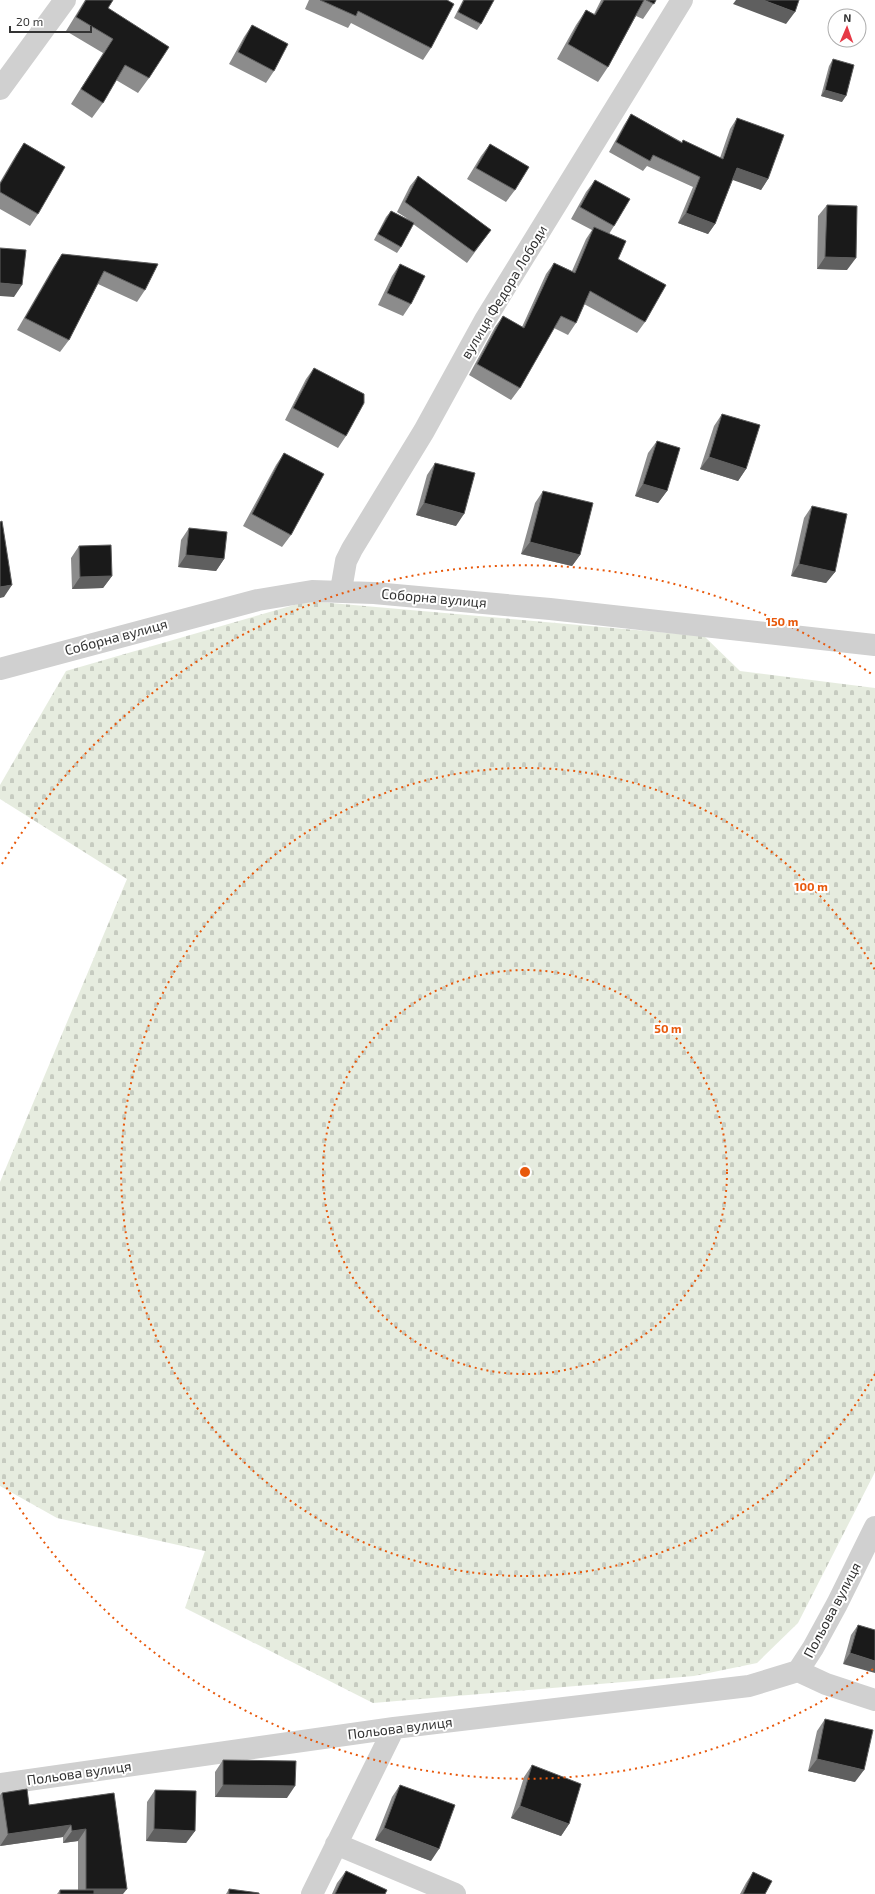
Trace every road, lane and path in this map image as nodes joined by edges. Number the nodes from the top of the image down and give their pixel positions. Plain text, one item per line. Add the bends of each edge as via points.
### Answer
1 (65, 0) edge
2 (682, 0) edge
3 (0, 89) edge
4 (341, 590) junction
5 (875, 645) edge
6 (0, 669) edge
7 (875, 1527) edge
8 (798, 1671) junction
9 (875, 1700) edge
10 (394, 1728) junction
11 (0, 1784) edge
12 (336, 1844) junction
13 (312, 1894) edge
14 (455, 1894) edge

1 - 3 street
2 - 4 street, вулиця Федора Лободи via 485,320 424,431 356,543 346,561
4 - 5 street, Соборна вулиця via 550,609
4 - 6 street, Соборна вулиця via 287,593
7 - 8 street, Польова вулиця via 834,1610
8 - 9 street, Польова вулиця via 826,1684
8 - 10 street, Польова вулиця via 749,1686
10 - 11 street, Польова вулиця
10 - 12 street
12 - 13 street
12 - 14 street

